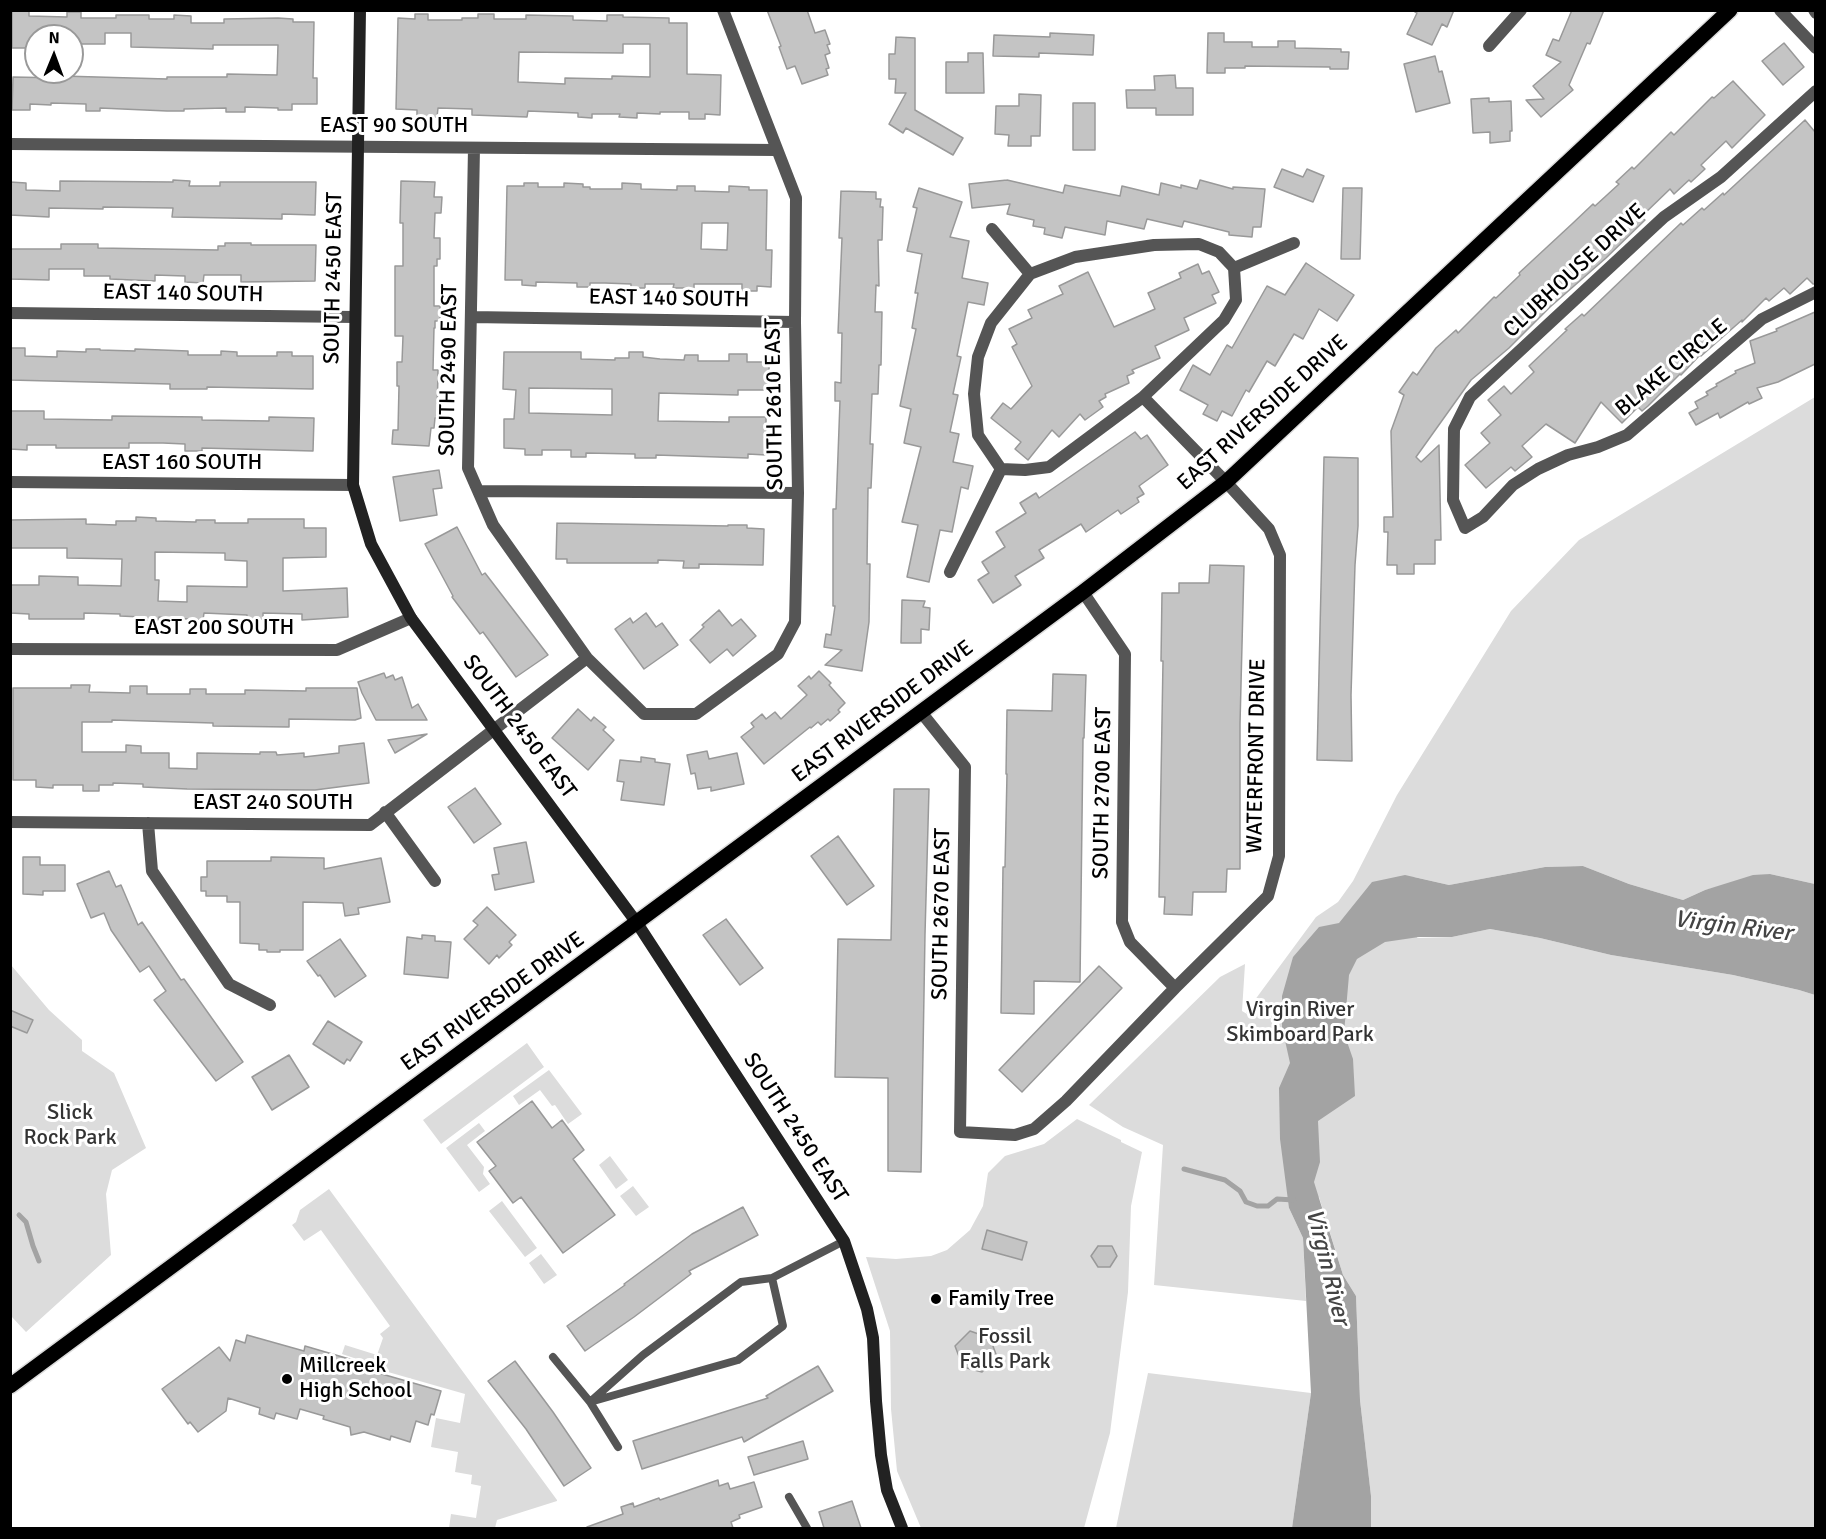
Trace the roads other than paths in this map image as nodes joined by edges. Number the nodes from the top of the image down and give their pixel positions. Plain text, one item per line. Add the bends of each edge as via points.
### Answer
1 (360, 10) edge
2 (723, 10) edge
3 (1521, 10) edge
4 (1730, 10) edge
5 (1780, 10) edge
6 (1489, 46) dead end
7 (1815, 48) edge
8 (1815, 91) edge
9 (10, 144) edge
10 (357, 147) junction
11 (474, 148) junction
12 (777, 150) junction
13 (992, 229) dead end
14 (1294, 243) dead end
15 (1234, 268) junction
16 (1030, 274) junction
17 (1815, 292) edge
18 (10, 313) edge
19 (354, 317) junction
20 (471, 317) junction
21 (795, 322) junction
22 (1143, 397) junction
23 (1001, 469) junction
24 (10, 482) edge
25 (1226, 482) junction
26 (353, 485) junction
27 (478, 491) junction
28 (798, 493) junction
29 (1465, 528) joint
30 (950, 572) dead end
31 (1083, 592) junction
32 (411, 618) junction
33 (10, 649) edge
34 (587, 658) junction
35 (921, 712) junction
36 (644, 714) joint
37 (494, 729) junction
38 (385, 812) junction
39 (10, 822) edge
40 (148, 823) junction
41 (435, 881) dead end
42 (637, 923) junction
43 (1175, 988) junction
44 (270, 1005) dead end
45 (960, 1132) joint
46 (844, 1241) junction
47 (772, 1278) junction
48 (553, 1357) dead end
49 (10, 1386) edge
50 (590, 1402) junction
51 (618, 1447) dead end
52 (789, 1497) dead end
53 (807, 1528) edge
54 (902, 1528) edge

1 - 10 street, SOUTH 2450 EAST
2 - 12 street, SOUTH 2610 EAST
3 - 6 street
4 - 25 main road, EAST RIVERSIDE DRIVE
5 - 7 street
8 - 29 street, CLUBHOUSE DRIVE via 1721,177 1664,217 1470,397 1454,429 1453,500
9 - 10 street, EAST 90 SOUTH
10 - 11 street, EAST 90 SOUTH
10 - 19 street, SOUTH 2450 EAST
11 - 12 street, EAST 90 SOUTH
11 - 20 street, SOUTH 2490 EAST
12 - 21 street, SOUTH 2610 EAST via 796,198
13 - 16 street
14 - 15 street
15 - 16 street via 1219,252 1199,244 1154,245 1076,257
15 - 22 street via 1236,300 1224,320
16 - 23 street via 991,323 978,357 974,394 978,435
17 - 29 street, BLAKE CIRCLE via 1762,319 1627,435 1538,469 1512,485 1483,517
18 - 19 street, EAST 140 SOUTH
19 - 26 street, SOUTH 2450 EAST
20 - 21 street, EAST 140 SOUTH
20 - 27 street, SOUTH 2490 EAST via 468,468
21 - 28 street, SOUTH 2610 EAST
22 - 23 street via 1049,467
22 - 25 street, WATERFRONT DRIVE
23 - 30 street
24 - 26 street, EAST 160 SOUTH
25 - 31 main road, EAST RIVERSIDE DRIVE
25 - 43 street, WATERFRONT DRIVE via 1269,529 1280,555 1279,856 1268,896
26 - 32 street, SOUTH 2450 EAST via 371,544
27 - 28 street
27 - 34 street, SOUTH 2490 EAST via 493,525
28 - 36 street, SOUTH 2610 EAST via 795,622 778,654 696,714
31 - 35 main road, EAST RIVERSIDE DRIVE
31 - 43 street, SOUTH 2700 EAST via 1125,654 1122,922 1130,942
32 - 33 street, EAST 200 SOUTH via 337,650
32 - 37 street, SOUTH 2450 EAST
34 - 36 street, SOUTH 2490 EAST
34 - 37 street, EAST 240 SOUTH
35 - 42 main road, EAST RIVERSIDE DRIVE
35 - 45 street, SOUTH 2670 EAST via 965,767
37 - 38 street, EAST 240 SOUTH
37 - 42 street, SOUTH 2450 EAST
38 - 40 street, EAST 240 SOUTH via 370,825
38 - 41 street
39 - 40 street, EAST 240 SOUTH
40 - 44 street via 152,871 229,984
42 - 46 street, SOUTH 2450 EAST
42 - 49 main road, EAST RIVERSIDE DRIVE
43 - 45 street, WATERFRONT DRIVE via 1034,1129 1015,1135
46 - 47 lane
46 - 54 street, SOUTH 2450 EAST via 873,1338 881,1455 887,1490
47 - 50 lane via 741,1282 643,1355
47 - 50 lane via 783,1326 738,1360
48 - 50 lane
50 - 51 lane
52 - 53 lane

